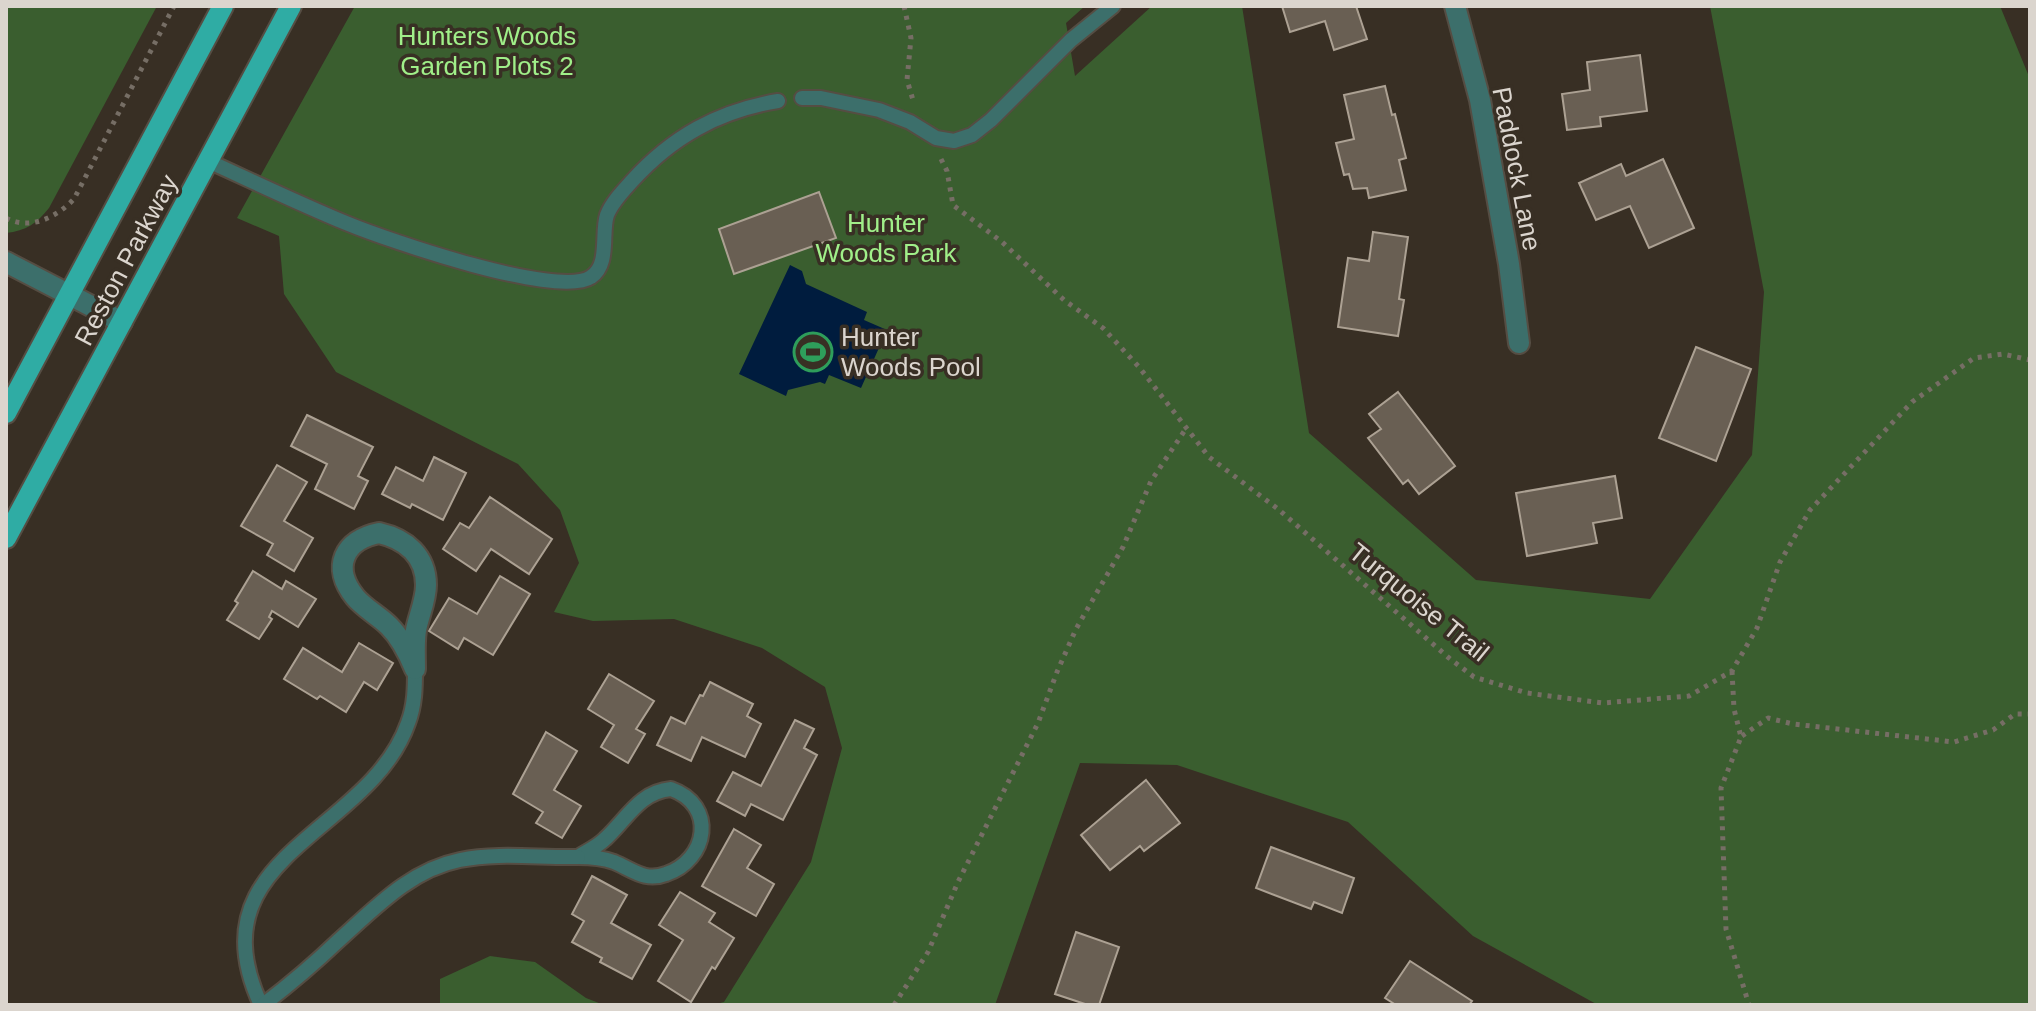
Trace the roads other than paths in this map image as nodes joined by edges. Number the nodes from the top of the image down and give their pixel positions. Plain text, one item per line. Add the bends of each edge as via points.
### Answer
1 (223, 6) edge
2 (291, 6) edge
3 (1113, 6) edge
4 (1455, 6) edge
5 (802, 98) dead end
6 (778, 101) dead end
7 (208, 161) junction
8 (6, 262) edge
9 (70, 295) junction
10 (122, 322) junction
11 (1519, 343) dead end
12 (6, 413) edge
13 (6, 538) edge
14 (415, 669) junction
15 (578, 857) junction
16 (262, 1005) edge

1 - 9 main road, Reston Parkway
2 - 7 main road, Reston Parkway
3 - 5 lane via 991,120 954,141 936,138 879,110
4 - 11 street, Paddock Lane via 1480,100
6 - 7 lane via 712,119 649,162 609,210 602,264 594,276 579,283 492,270 349,225
7 - 10 main road, Reston Parkway
8 - 9 street
9 - 10 street
9 - 12 main road, Reston Parkway
10 - 13 main road, Reston Parkway
14 - 14 street via 424,568 413,549 397,537 363,536 350,545 343,562 345,579 355,597 406,647
14 - 16 lane via 409,722 397,747 373,779 274,868 256,894 246,921 244,949 249,979
15 - 15 lane via 602,843 636,804 655,791 684,794 702,817 698,846 683,866 656,878 612,861
15 - 16 lane via 492,856 428,870 399,887

